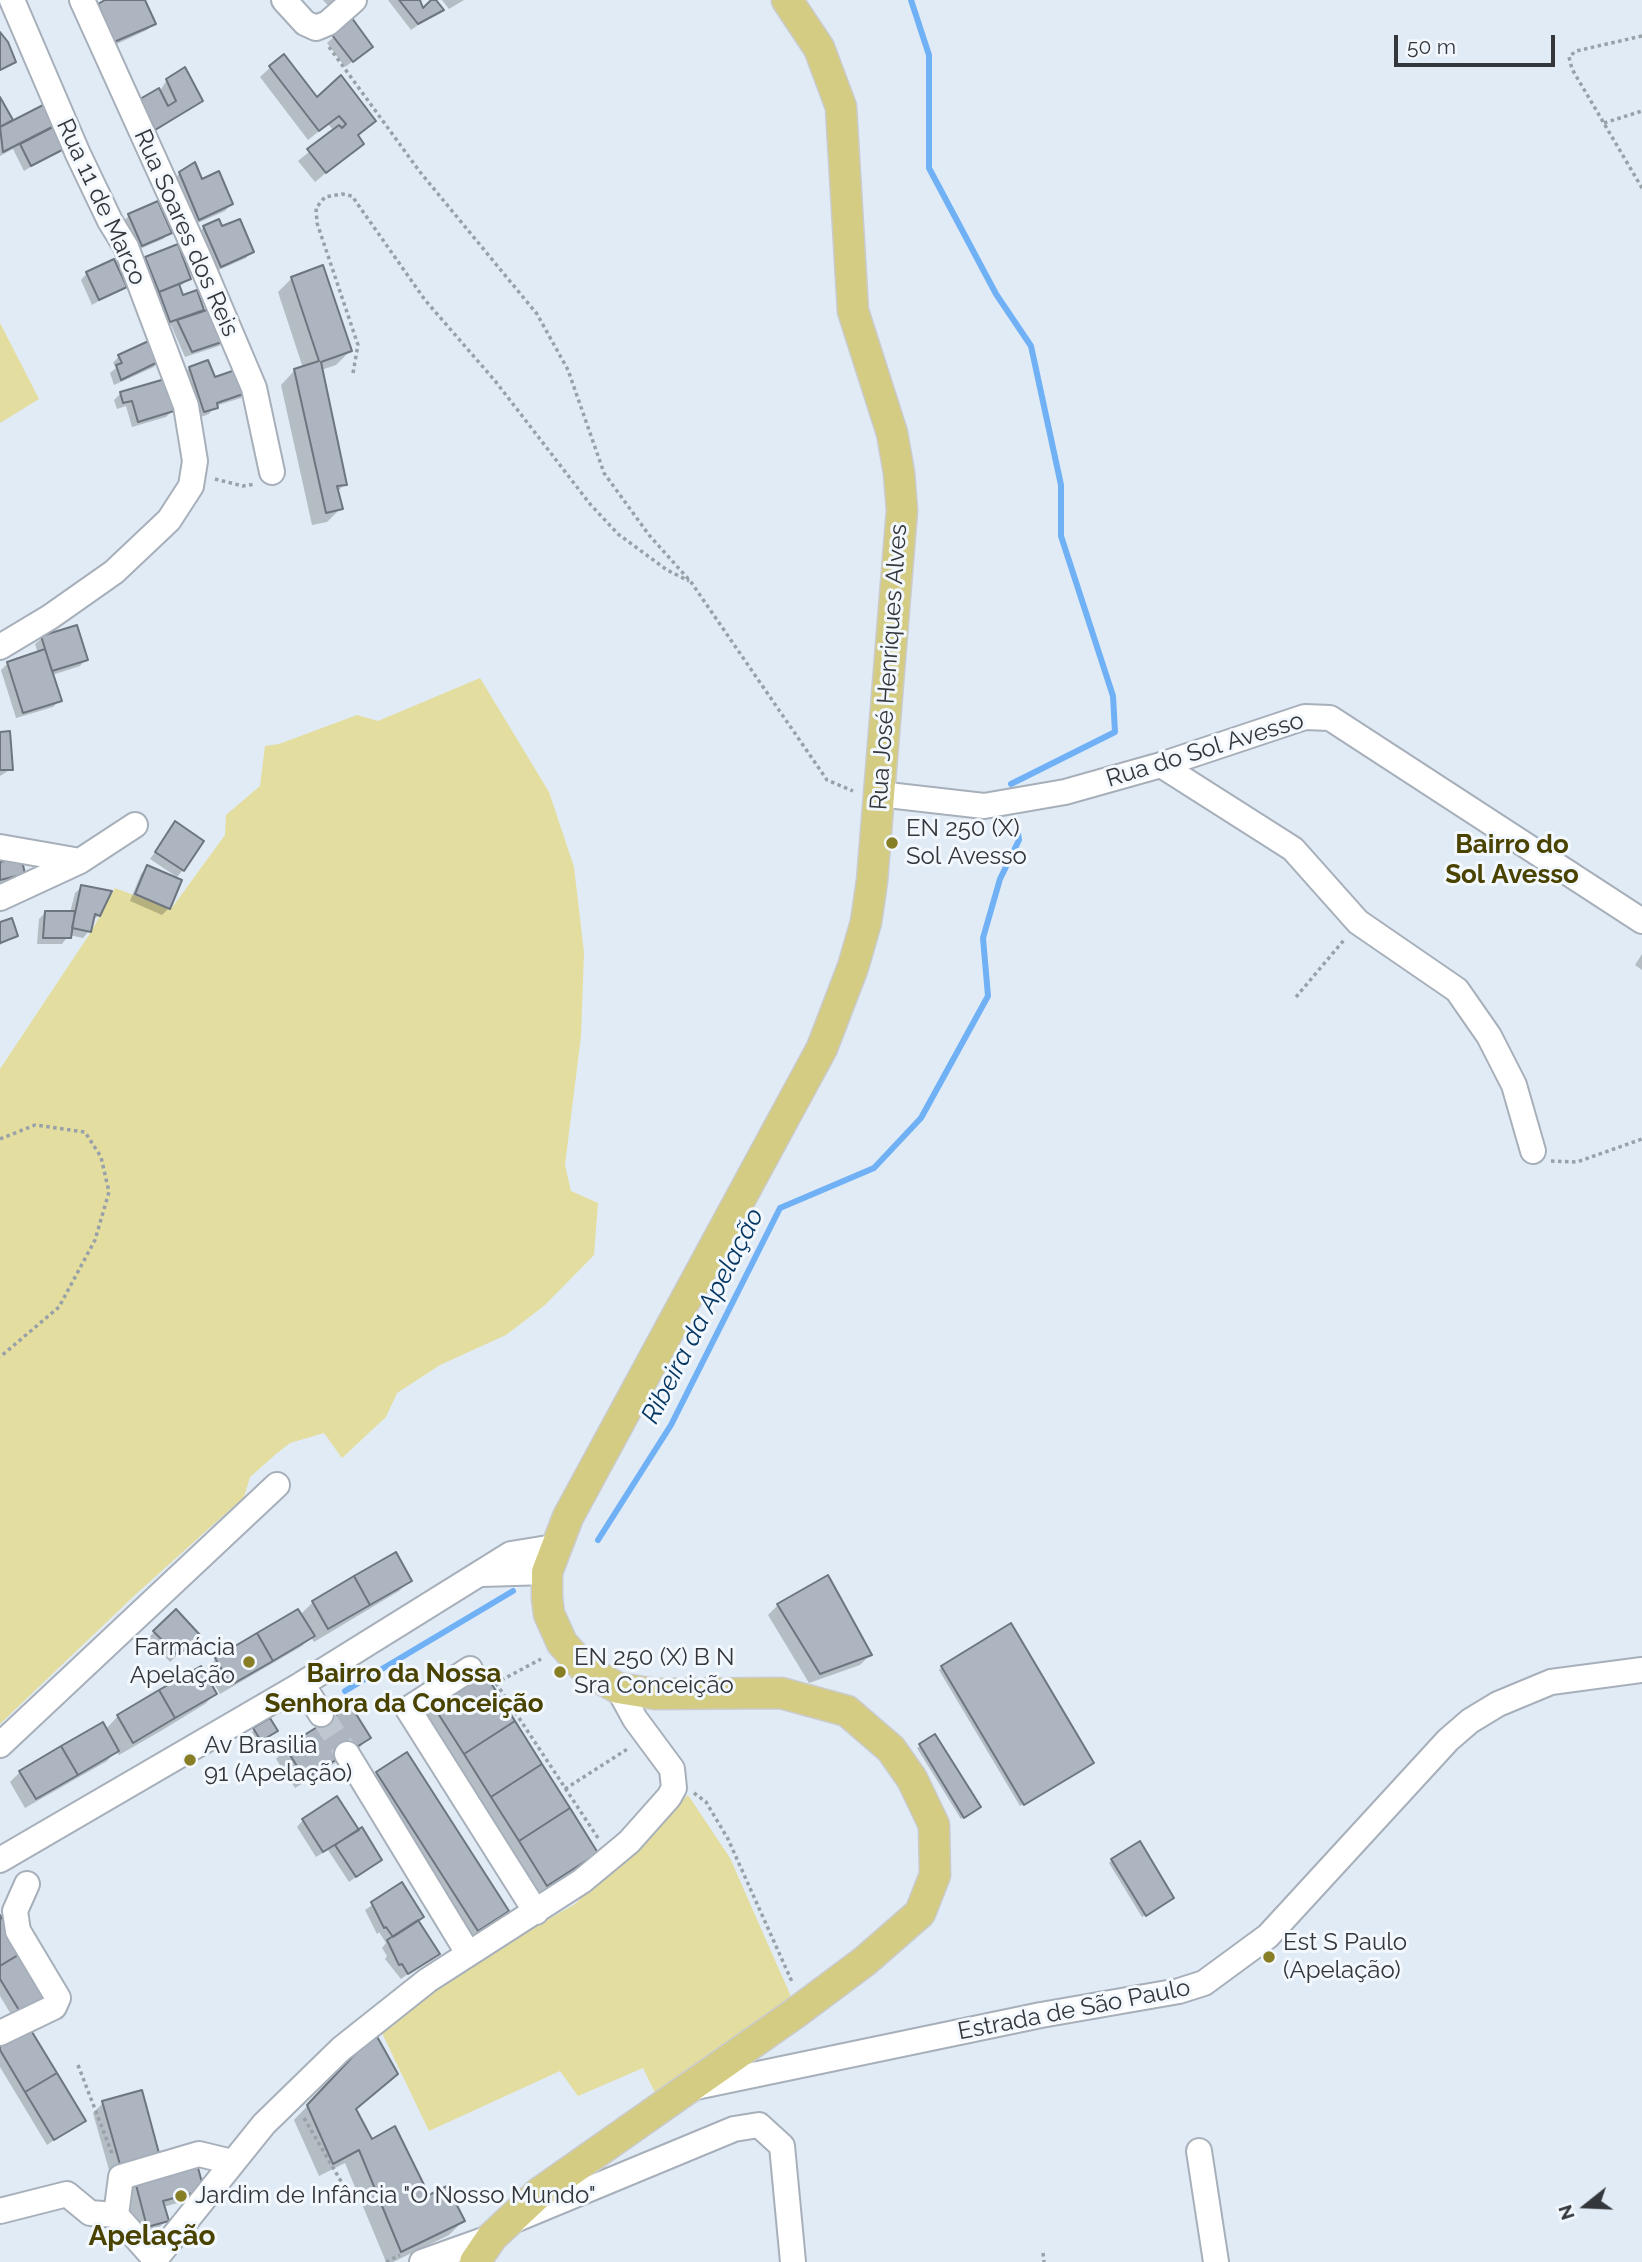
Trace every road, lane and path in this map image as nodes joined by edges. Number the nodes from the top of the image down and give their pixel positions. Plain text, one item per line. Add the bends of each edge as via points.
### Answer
1 (12, 0) edge
2 (82, 0) edge
3 (284, 0) edge
4 (354, 0) edge
5 (787, 0) edge
6 (316, 28) junction
7 (1642, 36) edge
8 (1642, 111) edge
9 (1604, 124) junction
10 (1641, 184) edge
11 (353, 373) dead end
12 (272, 472) joint
13 (192, 478) junction
14 (691, 582) junction
15 (0, 646) edge
16 (1161, 765) junction
17 (879, 794) junction
18 (135, 825) dead end
19 (0, 847) edge
20 (80, 861) junction
21 (0, 898) edge
22 (1642, 921) edge
23 (1358, 922) junction
24 (1296, 998) dead end
25 (0, 1139) edge
26 (1642, 1139) edge
27 (1533, 1151) joint
28 (0, 1357) edge
29 (277, 1485) dead end
30 (551, 1559) junction
31 (565, 1646) junction
32 (470, 1670) joint
33 (1642, 1670) edge
34 (496, 1683) junction
35 (302, 1684) junction
36 (618, 1688) junction
37 (321, 1714) tunnel mouth
38 (648, 1735) junction
39 (0, 1745) edge
40 (347, 1754) tunnel mouth
41 (674, 1778) junction
42 (565, 1789) junction
43 (611, 1857) junction
44 (0, 1860) edge
45 (27, 1884) dead end
46 (536, 1912) junction
47 (468, 1953) junction
48 (803, 2008) junction
49 (0, 2033) edge
50 (78, 2065) dead end
51 (686, 2089) junction
52 (293, 2098) junction
53 (1199, 2151) dead end
54 (232, 2162) junction
55 (121, 2178) junction
56 (342, 2183) dead end
57 (0, 2211) edge
58 (116, 2215) junction
59 (500, 2230) junction
60 (1043, 2253) dead end
61 (411, 2258) edge
62 (154, 2260) edge
63 (386, 2262) edge
64 (475, 2262) edge
65 (793, 2262) edge
66 (1044, 2262) edge
67 (1216, 2262) edge

1 - 13 street, Rua 11 de Marco via 72,141 126,247 186,406 195,461
2 - 12 street, Rua Soares dos Reis via 254,388
3 - 6 street
4 - 6 street
5 - 17 main road, Rua José Henriques Alves via 819,48 841,107 853,311 900,473 902,510
6 - 14 path via 421,173 537,314 568,370 604,473 649,536
7 - 9 path via 1576,51 1569,57
8 - 9 path
9 - 10 path
11 - 14 path via 358,345 316,208 325,197 342,194 352,196 425,300 496,382 590,504 618,534
12 - 13 path via 243,486
13 - 15 street via 169,520 114,572
14 - 17 path via 827,780 855,792
16 - 17 street, Rua do Sol Avesso via 1065,792 984,806
16 - 22 street, Rua do Sol Avesso via 1305,718 1330,718
16 - 23 street via 1293,849
17 - 30 main road, Rua José Henriques Alves via 866,922 828,1035
18 - 20 street
19 - 20 street
20 - 21 street
23 - 24 path
23 - 27 street via 1457,990 1489,1036 1514,1085
25 - 28 path via 35,1125 85,1132 101,1157 109,1192 95,1240 59,1307
26 - 27 path via 1577,1162 1553,1163
29 - 39 street
30 - 31 main road via 550,1614
30 - 35 street via 511,1554
31 - 34 path
31 - 36 main road via 587,1671
32 - 34 path via 485,1665
32 - 46 street via 408,1709
33 - 51 street, Estrada de São Paulo via 1551,1682 1470,1721 1268,1936 1205,1983 1179,1992 1041,2015
34 - 42 path
35 - 37 street
35 - 44 street
36 - 38 street
36 - 48 main road via 654,1694 781,1693 847,1711 891,1749 912,1779 934,1825 935,1875 920,1913
38 - 41 street via 666,1758
38 - 42 path
40 - 47 street
41 - 43 street via 669,1797
41 - 48 path via 705,1802 728,1839
42 - 43 path
43 - 46 street
45 - 49 street via 15,1911 18,1930 58,1998 54,2007
46 - 47 street
47 - 52 street via 341,2049
48 - 51 main road
50 - 55 path
51 - 59 main road via 539,2193
52 - 54 street
52 - 56 path
53 - 67 street
54 - 55 street via 199,2154
54 - 62 street
55 - 58 street
57 - 58 street via 67,2194 90,2213
58 - 62 street
59 - 61 street
59 - 64 main road
59 - 65 street via 734,2129 759,2125 782,2146
60 - 66 path
61 - 63 path via 401,2256

